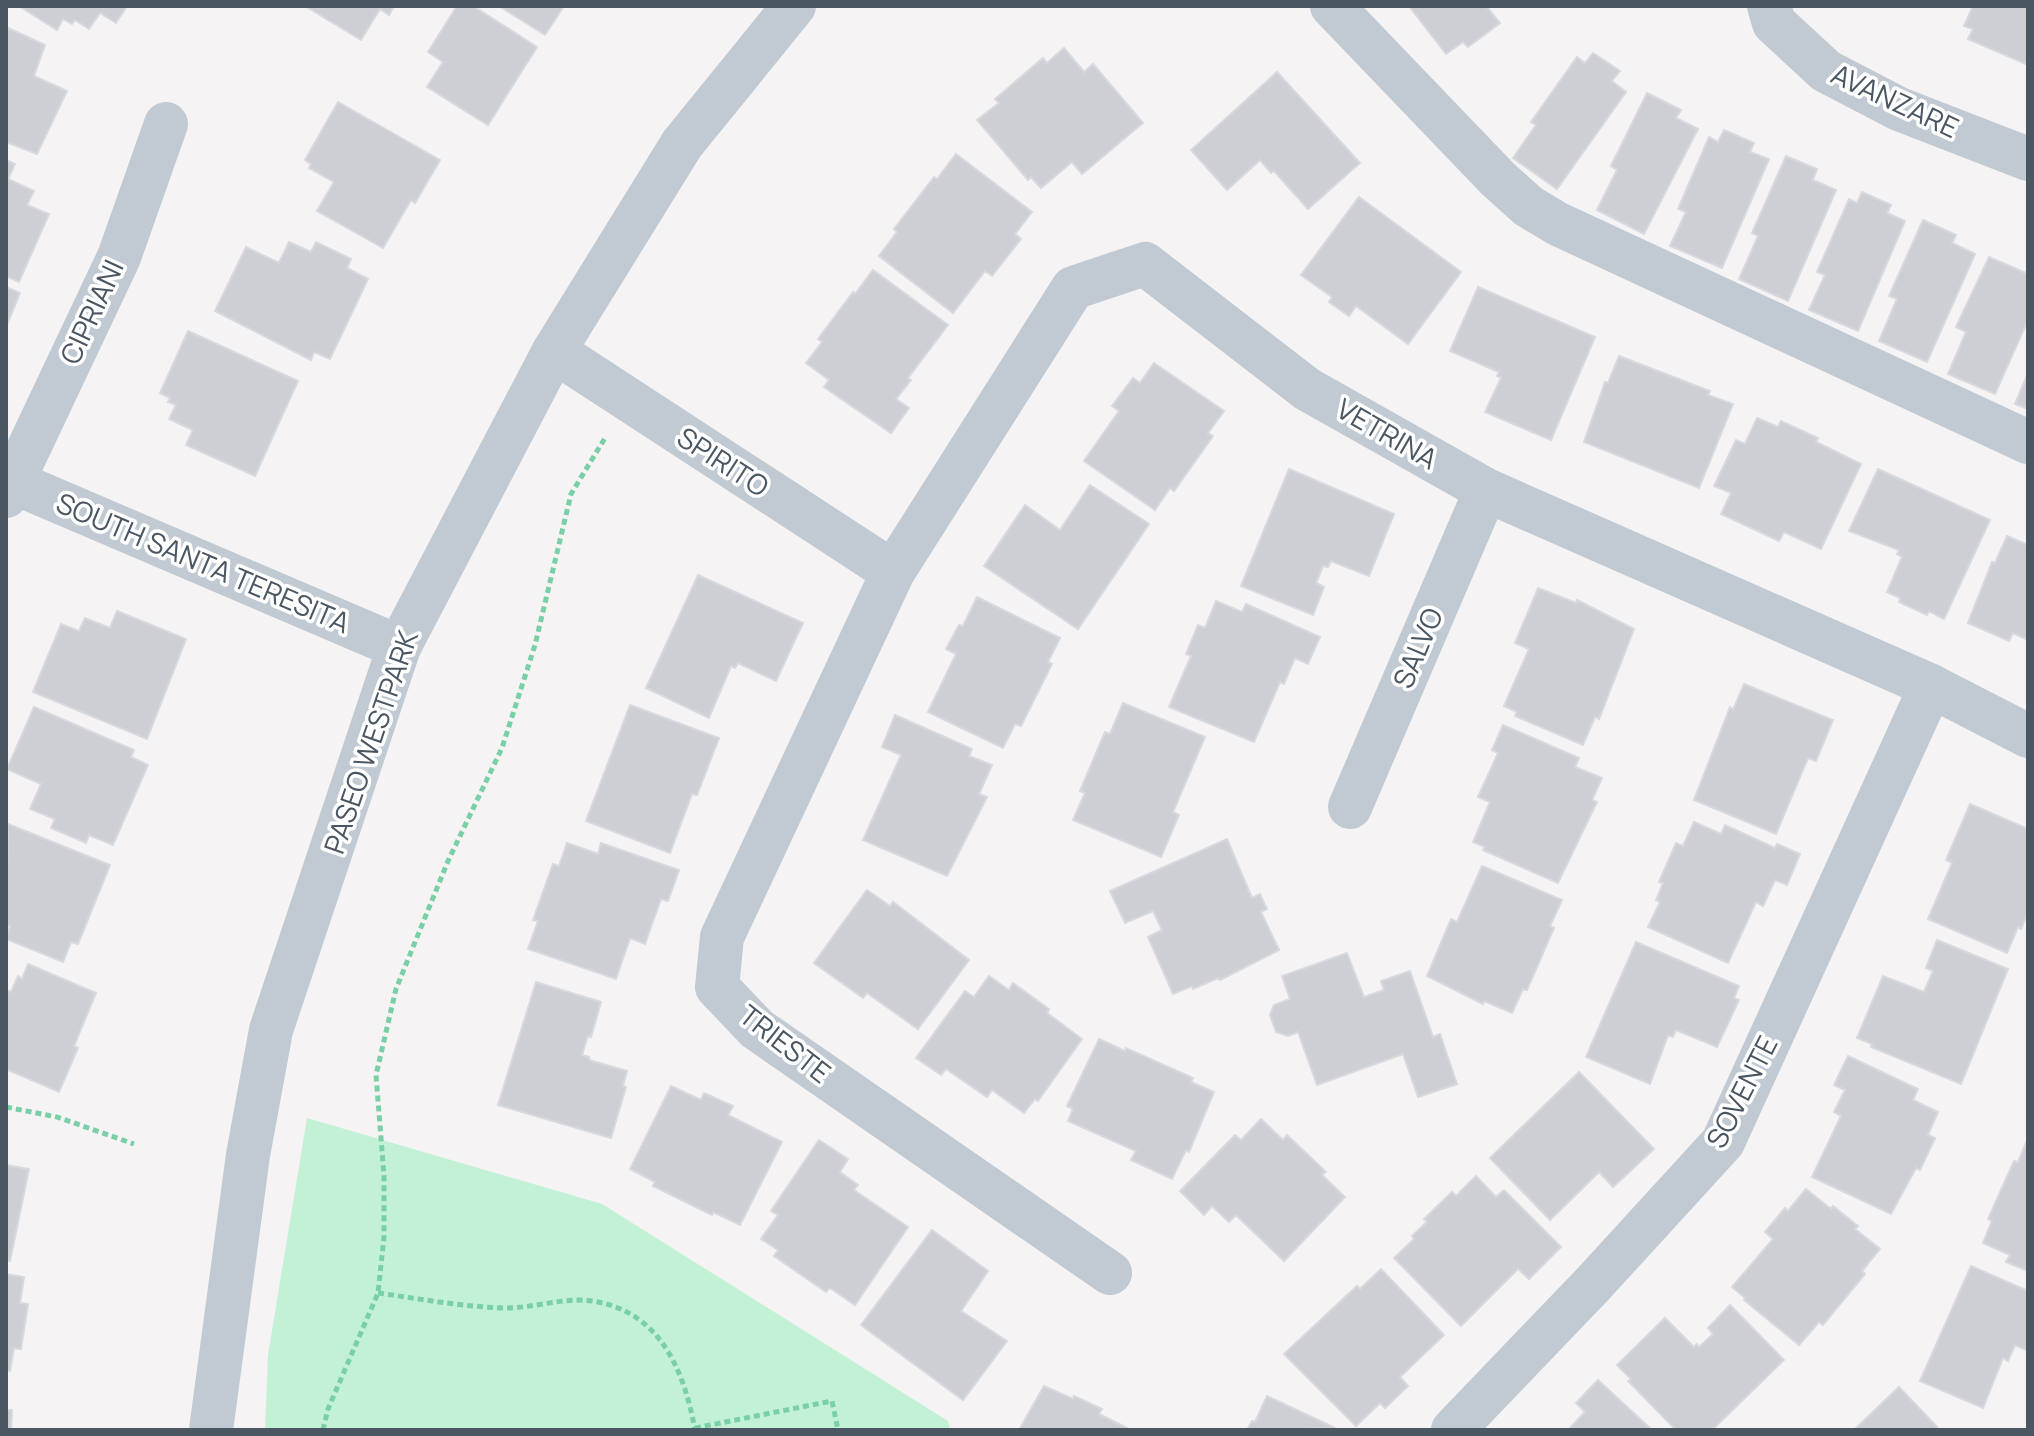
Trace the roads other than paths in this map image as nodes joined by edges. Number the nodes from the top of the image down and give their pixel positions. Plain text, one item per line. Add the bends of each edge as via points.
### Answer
1 (794, 6) edge
2 (1332, 6) edge
3 (1772, 14) edge
4 (166, 124) dead end
5 (2028, 159) edge
6 (554, 351) junction
7 (2028, 442) edge
8 (8, 485) edge
9 (1486, 490) junction
10 (893, 572) junction
11 (399, 647) junction
12 (1931, 686) junction
13 (2028, 736) edge
14 (1350, 807) dead end
15 (1110, 1273) dead end
16 (211, 1430) edge
17 (1453, 1430) edge

1 - 6 street, PASEO WESTPARK via 682,144
2 - 7 street via 1528,206
3 - 5 street, AVANZARE via 1826,71 1899,109
4 - 8 street, CIPRIANI via 119,257
6 - 10 street, SPIRITO
6 - 11 street, PASEO WESTPARK
8 - 11 street, SOUTH SANTA TERESITA
9 - 10 street, VETRINA via 1307,389 1145,264 1073,288
9 - 12 street, VETRINA
9 - 14 street, SALVO
10 - 15 street, TRIESTE via 722,937 717,987 757,1029
11 - 16 street, PASEO WESTPARK via 271,1030 248,1155
12 - 13 street, VETRINA
12 - 17 street, SOVENTE via 1723,1142

